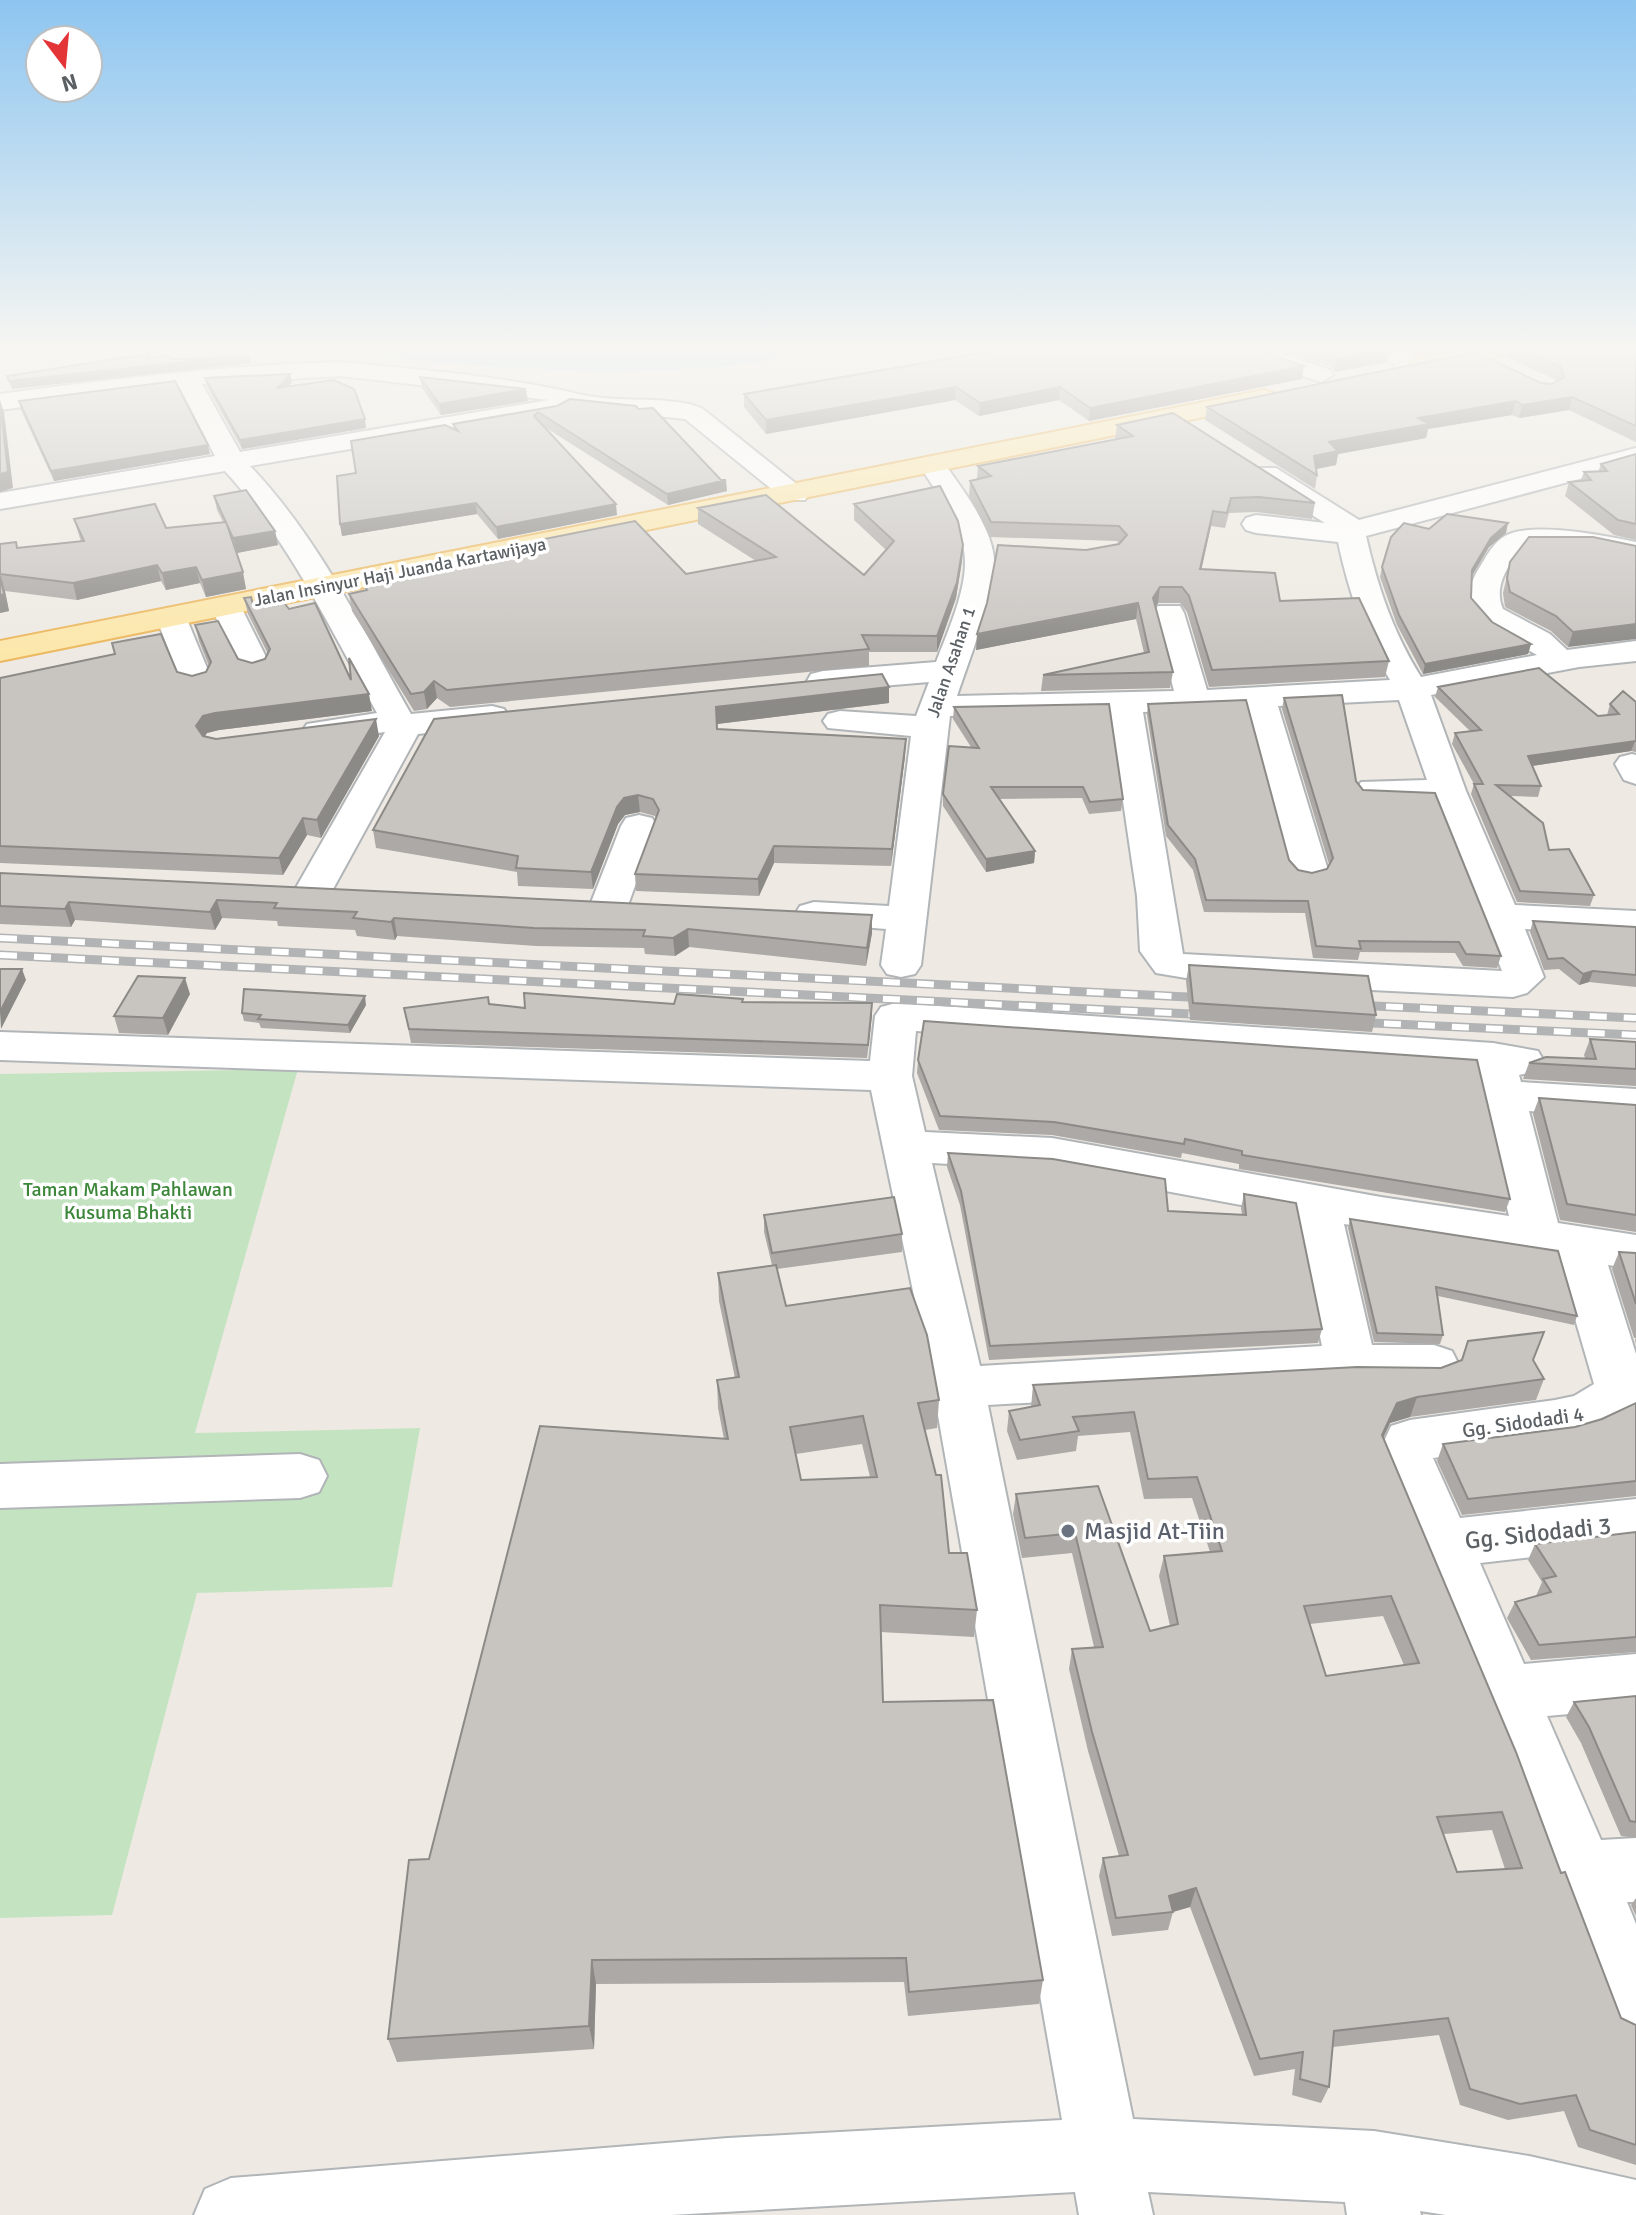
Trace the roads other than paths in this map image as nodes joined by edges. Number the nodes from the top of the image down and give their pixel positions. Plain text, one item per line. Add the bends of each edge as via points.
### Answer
1 (226, 451) edge
2 (298, 451) edge
3 (741, 451) edge
4 (1004, 451) edge
5 (1239, 457) edge
6 (1635, 457) edge
7 (232, 463) junction
8 (933, 466) junction
9 (795, 494) junction
10 (0, 501) edge
11 (1256, 524) dead end
12 (1353, 532) junction
13 (1636, 551) edge
14 (323, 587) junction
15 (226, 607) junction
16 (1169, 613) dead end
17 (171, 617) junction
18 (0, 651) edge
19 (1636, 651) edge
20 (1559, 661) junction
21 (255, 667) edge
22 (948, 671) junction
23 (196, 680) edge
24 (793, 684) edge
25 (1412, 689) junction
26 (1259, 697) junction
27 (1193, 701) junction
28 (1125, 702) junction
29 (528, 712) edge
30 (933, 716) junction
31 (840, 721) dead end
32 (402, 723) junction
33 (281, 736) edge
34 (1374, 790) edge
35 (1448, 791) junction
36 (639, 826) dead end
37 (1309, 870) edge
38 (360, 893) edge
39 (609, 905) edge
40 (781, 913) edge
41 (1499, 916) junction
42 (907, 918) junction
43 (1636, 923) edge
44 (901, 965) dead end
45 (0, 1046) edge
46 (1506, 1071) junction
47 (890, 1076) junction
48 (1636, 1104) edge
49 (904, 1146) junction
50 (1315, 1201) junction
51 (1558, 1242) junction
52 (1636, 1252) edge
53 (1351, 1364) junction
54 (1434, 1365) edge
55 (959, 1387) junction
56 (300, 1476) dead end
57 (0, 1486) edge
58 (1636, 1522) edge
59 (1441, 1544) junction
60 (1636, 1681) edge
61 (1505, 1693) junction
62 (1609, 1871) edge
63 (1636, 2010) edge
64 (1110, 2184) edge
65 (1379, 2191) edge
66 (1532, 2204) edge
67 (231, 2215) edge
68 (1631, 2215) edge

1 - 7 street
2 - 7 street
3 - 9 street
4 - 8 main road, Jalan Insinyur Haji Juanda Kartawijaya
5 - 12 street
6 - 12 street
7 - 10 street
7 - 14 street via 264,497
8 - 9 main road, Jalan Insinyur Haji Juanda Kartawijaya
8 - 22 street, Jalan Asahan 1 via 990,543
9 - 14 main road, Jalan Insinyur Haji Juanda Kartawijaya
11 - 12 street
12 - 25 street via 1364,592 1382,640
13 - 20 street via 1598,541 1519,540 1492,571 1486,606 1495,620 1536,639
14 - 15 main road, Jalan Insinyur Haji Juanda Kartawijaya
14 - 32 street
15 - 17 main road, Jalan Insinyur Haji Juanda Kartawijaya
15 - 21 street
16 - 27 street
17 - 18 main road, Jalan Insinyur Haji Juanda Kartawijaya
17 - 23 street
19 - 20 street
20 - 25 street
22 - 24 street via 835,667
22 - 30 street, Jalan Asahan 1
25 - 26 street
25 - 35 street
26 - 27 street
26 - 37 street
27 - 28 street
28 - 30 street
28 - 41 street via 1160,951 1170,964 1513,984 1524,977
29 - 32 street
30 - 31 street
30 - 42 street, Jalan Asahan 1
32 - 33 street
32 - 38 street via 298,890
34 - 35 street
35 - 41 street
36 - 39 street
40 - 42 street
41 - 43 street
42 - 44 street, Jalan Asahan 1
45 - 47 street
46 - 47 street via 896,1016
46 - 48 street
46 - 51 street, Gg. Sidodadi 4
47 - 49 street
49 - 50 street via 1052,1154
49 - 55 street
50 - 51 street
50 - 53 street
51 - 52 street
51 - 59 street, Gg. Sidodadi 4 via 1621,1391 1598,1411 1570,1419 1410,1441 1407,1463
53 - 54 street
53 - 55 street
55 - 64 street
56 - 57 street
58 - 59 street, Gg. Sidodadi 3
59 - 61 street
60 - 61 street
61 - 62 street
62 - 63 street
64 - 65 street
64 - 67 street via 728,2174
65 - 66 street
66 - 68 street

